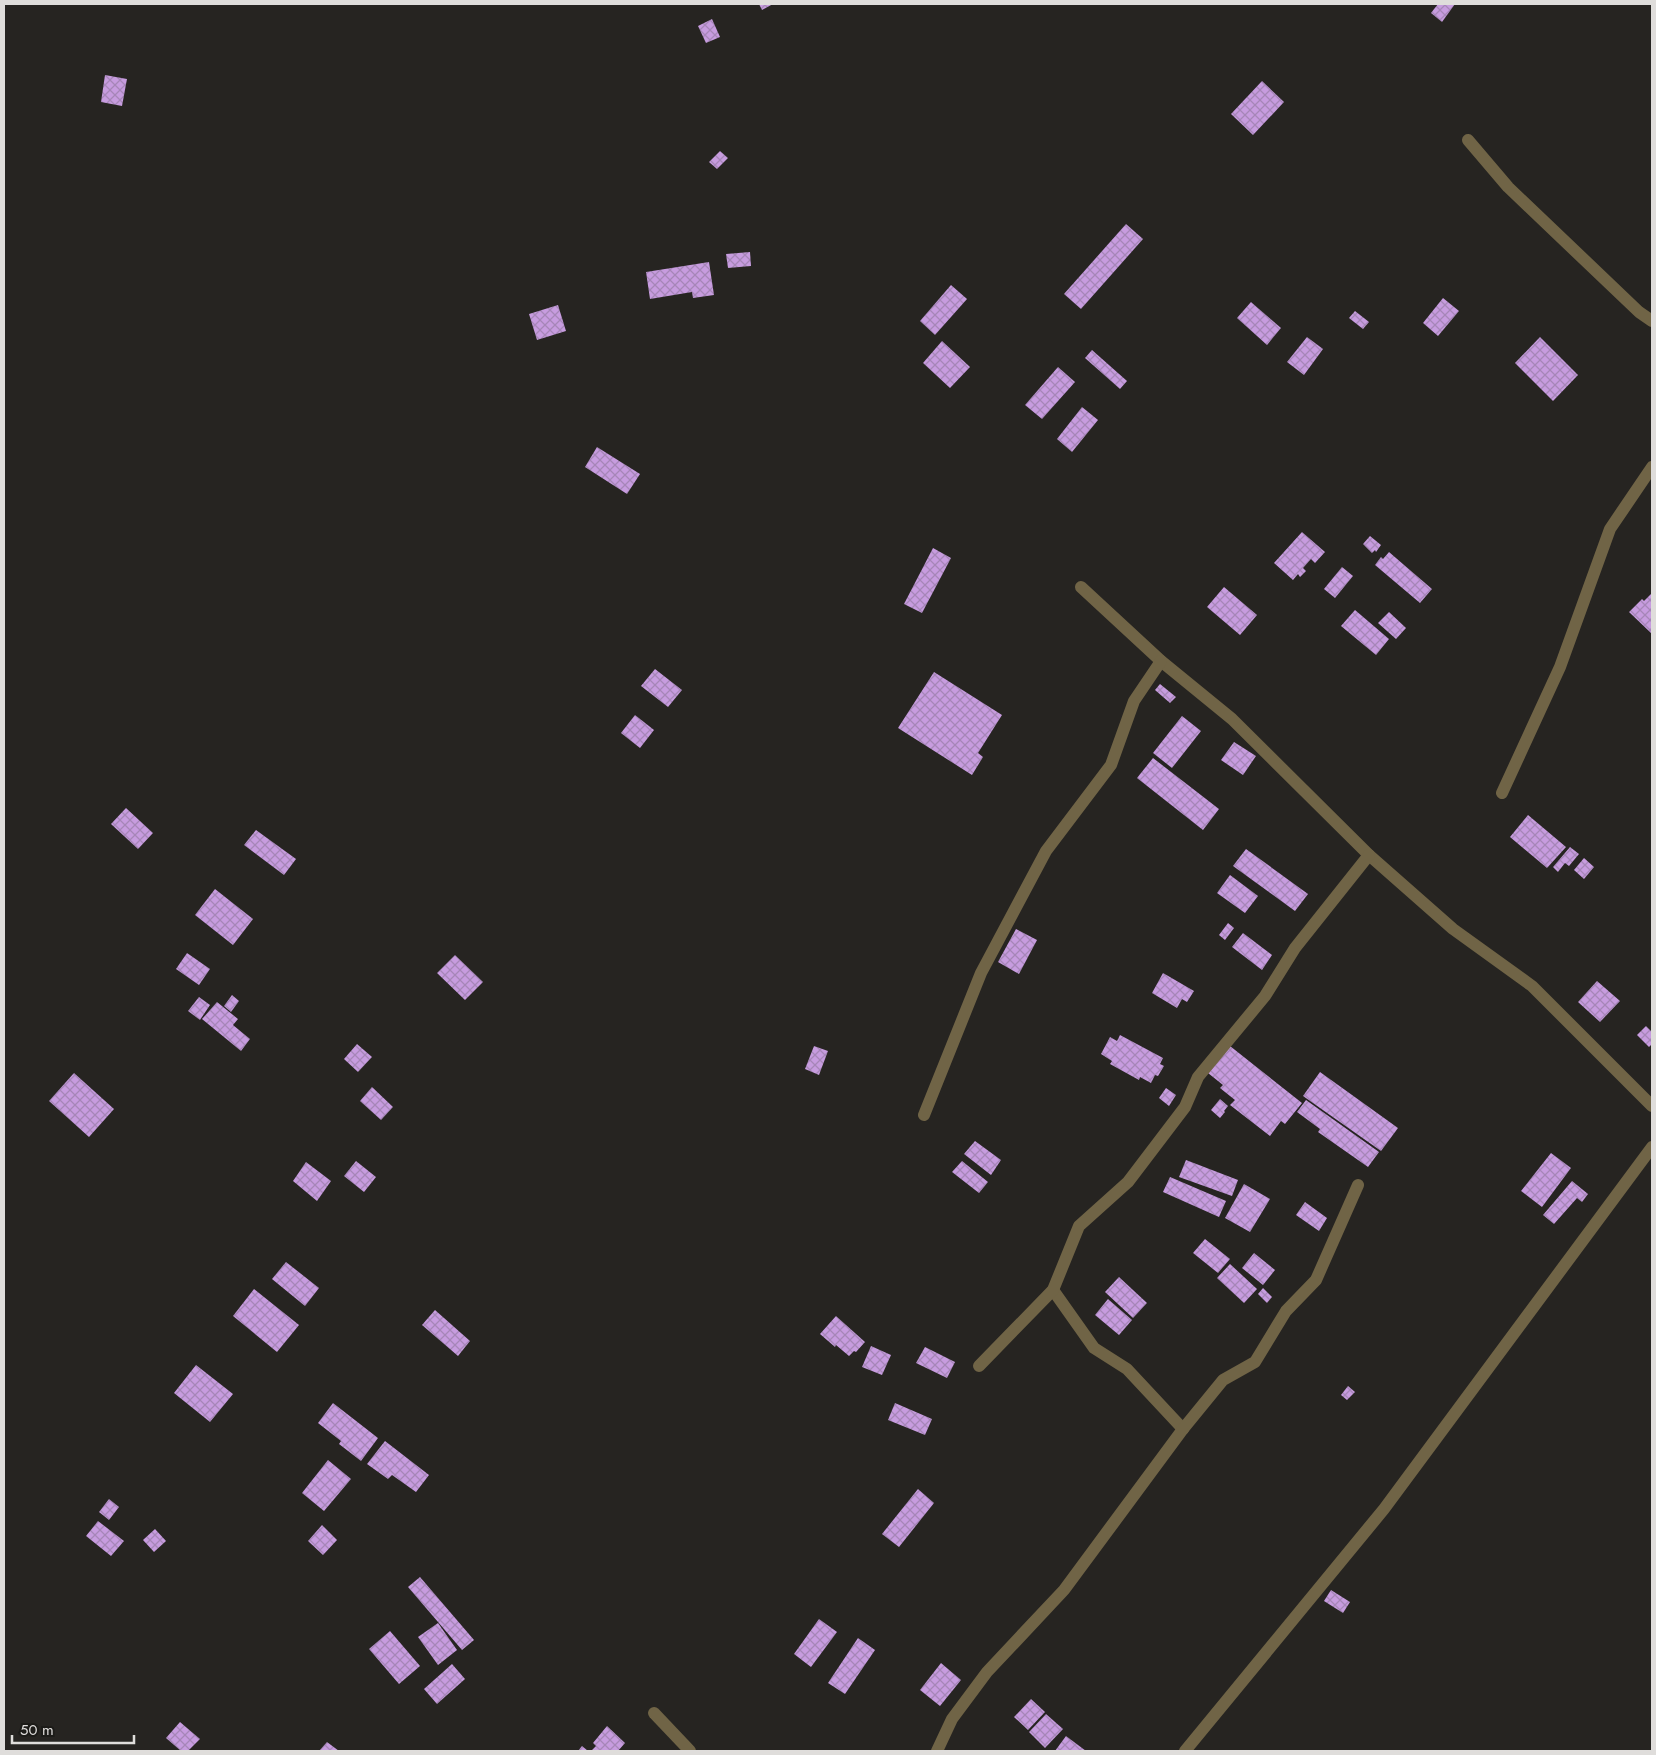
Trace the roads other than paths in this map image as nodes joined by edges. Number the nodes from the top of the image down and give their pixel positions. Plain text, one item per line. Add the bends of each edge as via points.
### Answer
1 (1468, 140) dead end
2 (1652, 321) edge
3 (1652, 467) edge
4 (1081, 588) dead end
5 (1161, 661) junction
6 (1502, 793) dead end
7 (1369, 856) junction
8 (1652, 1106) edge
9 (924, 1115) dead end
10 (1652, 1147) edge
11 (1358, 1185) dead end
12 (1053, 1290) junction
13 (979, 1366) dead end
14 (1183, 1429) junction
15 (654, 1713) dead end
16 (690, 1751) edge
17 (936, 1751) edge
18 (1185, 1751) edge

1 - 2 street via 1508,186
3 - 6 street via 1610,529 1560,667
4 - 5 street
5 - 7 street via 1232,719
5 - 9 street via 1134,701 1111,765 1046,851 981,973
7 - 8 street via 1453,929 1532,986
7 - 12 street via 1295,948 1265,996 1198,1077 1185,1107 1128,1182 1079,1226
10 - 18 street via 1384,1509
11 - 14 street via 1316,1280 1286,1311 1255,1362 1223,1380
12 - 13 street
12 - 14 street via 1094,1348 1127,1369
14 - 17 street via 1064,1590 987,1672 952,1719
15 - 16 street

